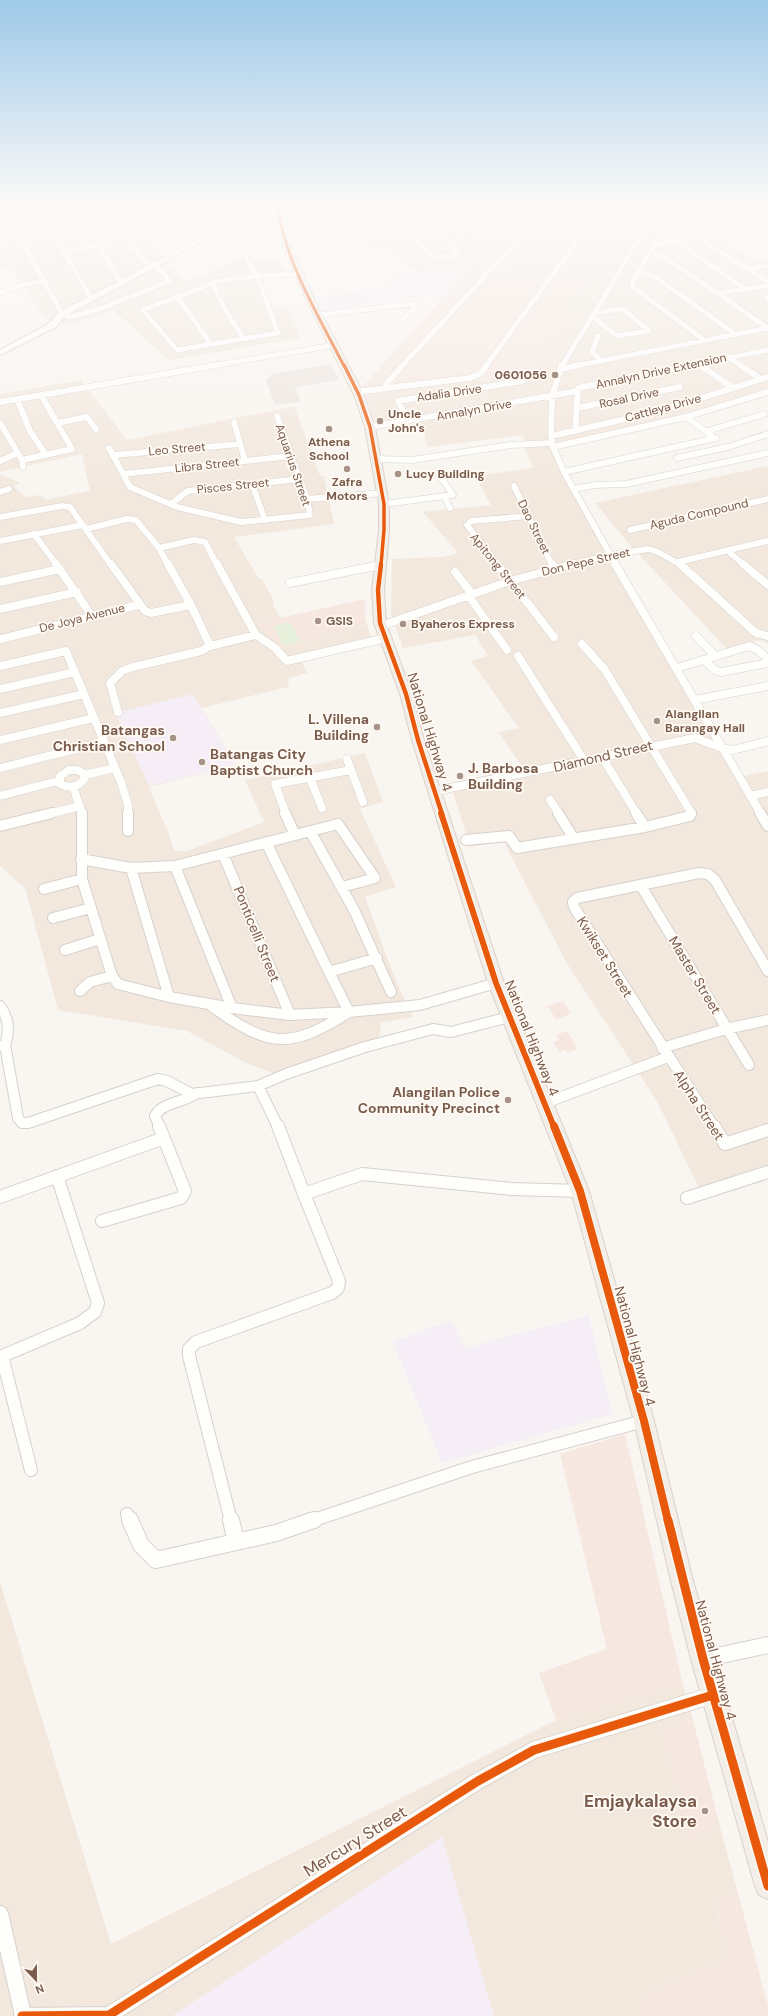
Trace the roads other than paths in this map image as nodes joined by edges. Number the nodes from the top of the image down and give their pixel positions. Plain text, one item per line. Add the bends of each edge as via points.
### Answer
1 (55, 302) edge
2 (84, 302) edge
3 (117, 302) edge
4 (162, 302) edge
5 (181, 302) edge
6 (222, 302) edge
7 (266, 302) edge
8 (312, 302) edge
9 (463, 302) edge
10 (533, 302) edge
11 (601, 302) edge
12 (653, 302) edge
13 (690, 302) edge
14 (731, 302) edge
15 (62, 314) junction
16 (593, 315) junction
17 (318, 316) junction
18 (401, 321) dead end
19 (768, 328) edge
20 (735, 334) junction
21 (598, 336) dead end
22 (243, 338) junction
23 (704, 340) junction
24 (211, 344) junction
25 (334, 345) junction
26 (768, 350) edge
27 (760, 351) junction
28 (0, 353) edge
29 (768, 356) edge
30 (728, 357) junction
31 (602, 361) junction
32 (697, 363) junction
33 (560, 369) junction
34 (768, 377) edge
35 (761, 379) junction
36 (523, 381) dead end
37 (387, 387) junction
38 (680, 387) dead end
39 (732, 388) junction
40 (356, 389) junction
41 (578, 390) junction
42 (768, 392) edge
43 (41, 395) junction
44 (552, 396) junction
45 (17, 400) junction
46 (0, 402) edge
47 (577, 408) junction
48 (764, 414) dead end
49 (277, 416) dead end
50 (686, 417) junction
51 (408, 421) junction
52 (234, 422) dead end
53 (0, 423) edge
54 (57, 423) junction
55 (370, 427) junction
56 (96, 429) dead end
57 (575, 431) junction
58 (707, 431) junction
59 (3, 433) edge
60 (556, 434) dead end
61 (768, 434) edge
62 (240, 444) junction
63 (553, 445) junction
64 (109, 448) dead end
65 (18, 453) junction
66 (768, 453) edge
67 (46, 455) junction
68 (114, 455) junction
69 (291, 456) junction
70 (676, 458) dead end
71 (377, 459) junction
72 (22, 460) junction
73 (0, 461) edge
74 (244, 461) junction
75 (23, 467) dead end
76 (564, 472) junction
77 (438, 473) dead end
78 (123, 474) junction
79 (300, 479) junction
80 (252, 484) junction
81 (514, 486) dead end
82 (9, 489) dead end
83 (574, 490) junction
84 (0, 492) edge
85 (444, 496) junction
86 (383, 498) junction
87 (307, 499) junction
88 (768, 499) edge
89 (172, 504) junction
90 (450, 508) dead end
91 (529, 516) junction
92 (0, 517) edge
93 (265, 520) junction
94 (84, 527) junction
95 (630, 530) dead end
96 (34, 534) junction
97 (0, 541) edge
98 (768, 541) edge
99 (159, 548) junction
100 (728, 550) junction
101 (610, 555) junction
102 (678, 562) junction
103 (380, 565) junction
104 (554, 568) junction
105 (60, 569) junction
106 (455, 572) dead end
107 (510, 581) junction
108 (0, 582) edge
109 (290, 583) dead end
110 (768, 585) edge
111 (77, 592) junction
112 (470, 595) junction
113 (138, 605) junction
114 (191, 605) junction
115 (0, 609) edge
116 (92, 616) junction
117 (384, 632) junction
118 (256, 636) junction
119 (696, 636) dead end
120 (768, 636) edge
121 (554, 637) dead end
122 (0, 639) edge
123 (582, 644) dead end
124 (210, 646) junction
125 (508, 650) dead end
126 (518, 656) dead end
127 (715, 656) junction
128 (768, 659) edge
129 (704, 660) junction
130 (768, 663) edge
131 (0, 666) edge
132 (676, 668) junction
133 (75, 672) junction
134 (768, 686) edge
135 (0, 689) edge
136 (84, 694) junction
137 (694, 700) junction
138 (118, 712) dead end
139 (0, 713) edge
140 (94, 718) junction
141 (0, 740) edge
142 (768, 740) edge
143 (104, 742) junction
144 (652, 745) junction
145 (723, 749) junction
146 (602, 757) junction
147 (347, 759) dead end
148 (585, 762) junction
149 (0, 768) edge
150 (114, 768) junction
151 (351, 770) junction
152 (85, 775) junction
153 (310, 778) junction
154 (58, 781) junction
155 (73, 786) junction
156 (435, 791) junction
157 (768, 792) edge
158 (0, 796) edge
159 (750, 796) junction
160 (550, 800) dead end
161 (363, 802) dead end
162 (80, 806) junction
163 (322, 808) dead end
164 (0, 826) edge
165 (768, 826) edge
166 (646, 827) junction
167 (128, 831) dead end
168 (310, 831) junction
169 (295, 835) junction
170 (574, 839) junction
171 (459, 841) junction
172 (266, 842) junction
173 (223, 854) junction
174 (81, 859) junction
175 (175, 866) junction
176 (131, 868) junction
177 (82, 879) junction
178 (641, 886) junction
179 (342, 887) junction
180 (44, 889) dead end
181 (90, 908) junction
182 (53, 918) dead end
183 (100, 939) junction
184 (65, 950) dead end
185 (377, 958) junction
186 (768, 971) edge
187 (330, 972) junction
188 (112, 976) junction
189 (496, 983) junction
190 (80, 991) dead end
191 (391, 992) dead end
192 (169, 997) junction
193 (208, 1004) junction
194 (0, 1006) edge
195 (232, 1008) junction
196 (349, 1012) junction
197 (290, 1015) junction
198 (509, 1017) junction
199 (768, 1020) edge
200 (726, 1029) junction
201 (2, 1045) edge
202 (662, 1048) junction
203 (668, 1057) junction
204 (749, 1065) dead end
205 (258, 1086) junction
206 (197, 1093) junction
207 (546, 1103) junction
208 (768, 1130) edge
209 (164, 1138) junction
210 (768, 1172) edge
211 (57, 1176) junction
212 (580, 1191) junction
213 (304, 1194) junction
214 (0, 1197) edge
215 (687, 1198) dead end
216 (102, 1221) dead end
217 (1, 1357) edge
218 (644, 1421) junction
219 (32, 1470) dead end
220 (127, 1514) dead end
221 (236, 1542) junction
222 (768, 1645) edge
223 (703, 1659) junction
224 (713, 1695) junction
225 (768, 1886) edge
226 (0, 1914) edge
227 (23, 2016) edge

1 - 15 street
2 - 15 street
3 - 15 street via 71,317
4 - 24 street via 143,310 177,350
5 - 24 street
6 - 22 street
7 - 22 street via 278,333
8 - 17 main road, National Highway 4
9 - 37 street
10 - 37 street via 481,373 470,378
11 - 16 street
12 - 23 street
13 - 20 street
14 - 19 street
15 - 28 street via 53,325
16 - 16 street via 617,336 649,331 623,309
16 - 33 street
17 - 18 street via 419,303
17 - 25 main road, National Highway 4
19 - 20 street
20 - 23 street
21 - 31 street via 592,352
22 - 24 street
23 - 31 street
25 - 40 main road, National Highway 4
25 - 43 street
26 - 27 street, Annalyn Drive Extension
27 - 29 street
27 - 30 street, Annalyn Drive Extension
30 - 32 street, Annalyn Drive Extension
30 - 35 street
31 - 33 street
32 - 39 street
32 - 41 street, Annalyn Drive Extension
33 - 44 street
34 - 35 street, Cattleya Drive
35 - 39 street, Cattleya Drive
36 - 51 street, Adalia Drive via 398,401
37 - 40 street
38 - 47 street, Rosal Drive
39 - 57 street, Cattleya Drive via 664,410
40 - 55 main road, National Highway 4
41 - 44 street, Annalyn Drive
41 - 47 street
42 - 50 street
43 - 45 street
43 - 54 street
44 - 51 street, Annalyn Drive
44 - 63 street via 550,434
45 - 46 street
45 - 67 street via 30,431
47 - 57 street
48 - 58 street
49 - 69 street, Aquarius Street
50 - 58 street
50 - 63 street
51 - 55 street, Annalyn Drive
52 - 62 street
53 - 59 street
54 - 56 street via 87,417
54 - 67 street via 72,449
55 - 71 main road, National Highway 4
57 - 60 street, Cattleya Drive
58 - 76 street via 716,438
59 - 65 street
61 - 70 street via 728,447
62 - 68 street, Leo Street
62 - 74 street
63 - 71 street via 511,445 412,460
63 - 76 street
64 - 68 street
65 - 72 street
65 - 73 street
66 - 83 street via 626,484
67 - 72 street
68 - 78 street
69 - 74 street, Libra Street
69 - 79 street, Aquarius Street
71 - 86 main road, National Highway 4
72 - 75 street
74 - 78 street, Libra Street
76 - 83 street
77 - 85 street via 453,495
78 - 89 street via 130,487
79 - 80 street, Pisces Street
79 - 87 street, Aquarius Street
80 - 89 street, Pisces Street via 188,491
80 - 93 street
81 - 91 street, Dao Street
82 - 84 street
83 - 101 street
85 - 86 street
85 - 90 street
86 - 87 street
86 - 103 main road, National Highway 4 via 384,530
87 - 93 street, Aquarius Street via 310,515
88 - 95 street, Aguda Compound
89 - 93 street via 241,522
91 - 104 street, Dao Street
91 - 107 street, Apitong Street via 471,521 467,525
92 - 94 street via 66,506 70,507
94 - 96 street
94 - 99 street via 127,519 136,520
94 - 113 street
96 - 97 street
96 - 105 street
98 - 100 street
99 - 114 street
99 - 118 street via 194,540 206,542
100 - 102 street
100 - 110 street
101 - 102 street, Don Pepe Street via 648,549
101 - 104 street, Don Pepe Street
101 - 132 street
102 - 120 street, Don Pepe Street via 756,633
103 - 109 street
103 - 117 main road, National Highway 4 via 378,599
104 - 107 street, Don Pepe Street
105 - 108 street
105 - 111 street
106 - 112 street
107 - 112 street, Don Pepe Street
107 - 121 street, Apitong Street
111 - 115 street
111 - 116 street
112 - 117 street, Don Pepe Street
112 - 125 street
113 - 114 street, De Joya Avenue via 150,613
113 - 116 street, De Joya Avenue
114 - 124 street
116 - 122 street, De Joya Avenue
117 - 118 street via 292,661 287,661 274,647
117 - 156 main road, National Highway 4 via 406,694
118 - 124 street
119 - 127 street
123 - 144 street via 605,670
124 - 138 street via 202,652 122,671 110,682
126 - 148 street
127 - 128 street via 749,646
127 - 129 street
129 - 130 street via 721,672
129 - 132 street
131 - 133 street via 66,651
132 - 137 street
133 - 135 street
133 - 136 street
134 - 137 street
136 - 139 street
136 - 140 street
137 - 145 street
140 - 141 street
140 - 143 street
142 - 145 street via 741,748
143 - 149 street
143 - 150 street
144 - 145 street, Diamond Street via 696,738 706,739
144 - 146 street, Diamond Street
144 - 166 street via 692,814
145 - 159 street
146 - 148 street, Diamond Street
146 - 166 street
147 - 151 street
148 - 156 street, Diamond Street
150 - 152 street
150 - 167 street via 128,805
151 - 153 street
151 - 161 street
152 - 154 street via 81,771 69,770 62,773
152 - 155 street via 84,781
153 - 163 street
153 - 169 street via 275,784
154 - 155 street via 65,786
154 - 158 street
155 - 162 street
156 - 171 main road, National Highway 4
157 - 159 street
159 - 165 street
160 - 170 street
162 - 164 street
162 - 174 street via 83,817
166 - 170 street
168 - 169 street
168 - 179 street
168 - 179 street via 338,824 375,878
169 - 172 street
170 - 171 street via 517,848 509,836
171 - 189 main road, National Highway 4
172 - 173 street
172 - 187 street
173 - 175 street
173 - 197 street, Ponticelli Street
174 - 176 street
174 - 177 street
175 - 176 street
175 - 195 street
176 - 192 street
177 - 180 street
177 - 181 street
178 - 186 street, Kwikset Street via 699,873 708,874 715,880
178 - 200 street, Master Street
178 - 202 street, Kwikset Street via 577,898 573,902
179 - 185 street
181 - 182 street
181 - 183 street
183 - 184 street
183 - 188 street
185 - 187 street
185 - 191 street
187 - 196 street
188 - 190 street via 90,982
188 - 192 street via 118,984
189 - 196 street via 420,1005
189 - 198 main road, National Highway 4
192 - 193 street
193 - 195 street
193 - 196 street via 244,1029 260,1037 280,1041 303,1038 325,1028
194 - 201 street via 6,1013 9,1037
195 - 197 street
196 - 197 street
198 - 205 street via 451,1032 433,1029 365,1047
198 - 207 main road, National Highway 4
199 - 200 street
200 - 202 street
200 - 204 street, Master Street
201 - 206 street via 18,1118 22,1123 158,1080 169,1081 187,1093
202 - 203 street, Alpha Street
203 - 207 street
203 - 208 street, Alpha Street via 725,1144
205 - 206 street
205 - 213 street via 281,1133
206 - 209 street via 189,1099 158,1110 155,1116
207 - 212 main road, National Highway 4
209 - 211 street
209 - 216 street via 184,1195
210 - 215 street
211 - 214 street
211 - 217 street via 98,1303 95,1312 80,1323
212 - 213 street via 512,1189 362,1174
212 - 218 main road, National Highway 4
213 - 221 street via 339,1281 338,1288 332,1293 196,1342 189,1349
217 - 219 street
218 - 221 street via 472,1466 276,1533
218 - 223 main road, National Highway 4
220 - 221 street via 140,1545 156,1560
222 - 223 street
223 - 224 main road, National Highway 4
224 - 225 main road, National Highway 4
224 - 227 street, Mercury Street via 534,1750 478,1781 109,2015
226 - 227 street

